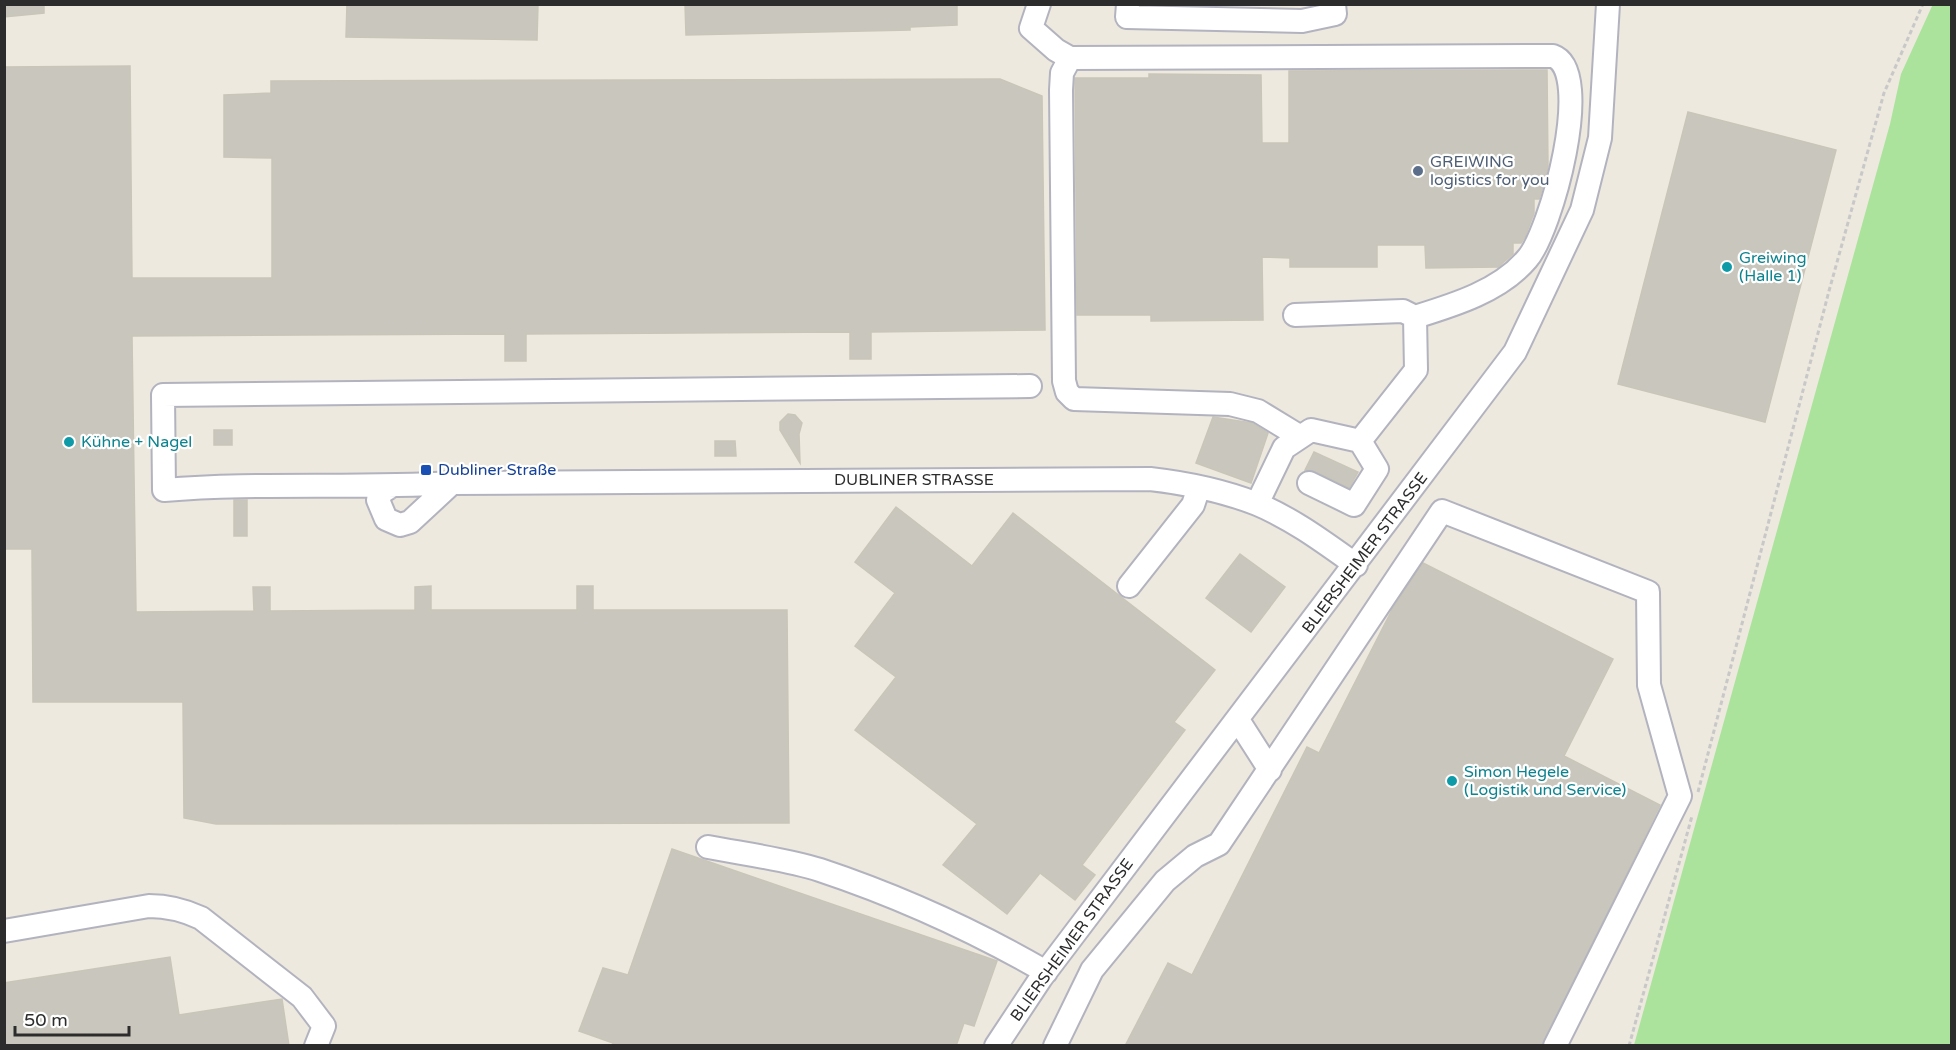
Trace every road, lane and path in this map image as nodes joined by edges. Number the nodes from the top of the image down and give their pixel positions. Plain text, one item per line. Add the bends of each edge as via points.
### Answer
1 (1128, 4) edge
2 (1334, 4) edge
3 (1608, 4) edge
4 (1923, 4) edge
5 (1034, 12) edge
6 (1070, 58) junction
7 (1296, 315) dead end
8 (1415, 317) junction
9 (1030, 386) dead end
10 (1299, 436) junction
11 (1360, 441) junction
12 (452, 483) junction
13 (1308, 483) dead end
14 (390, 487) junction
15 (1198, 487) junction
16 (1257, 504) junction
17 (1356, 565) junction
18 (1129, 586) dead end
19 (1238, 720) junction
20 (1270, 770) junction
21 (1696, 800) dead end
22 (1693, 812) dead end
23 (708, 847) dead end
24 (4, 931) edge
25 (1046, 972) junction
26 (320, 1036) edge
27 (996, 1046) edge
28 (1055, 1046) edge
29 (1555, 1046) edge
30 (1629, 1046) edge

1 - 2 street via 1127,16 1302,21 1335,14
3 - 17 street, BLIERSHEIMER STRASSE via 1600,138 1582,210 1550,282 1515,352
4 - 21 path via 1880,104
5 - 6 street via 1056,50
6 - 8 street via 1560,58 1571,78 1569,123 1560,179 1540,241 1506,279 1450,306
6 - 10 street via 1062,73 1061,90 1067,392 1074,399 1230,404 1258,411
7 - 8 street via 1403,311
8 - 11 street via 1416,370
9 - 14 street, DUBLINER STRASSE via 163,395 164,490 241,485
10 - 11 street via 1311,430
10 - 16 street via 1284,448
11 - 13 street via 1377,469 1354,505
12 - 14 street, DUBLINER STRASSE
12 - 14 street via 410,522 400,525 386,519 378,500
12 - 15 street, DUBLINER STRASSE via 1150,478
15 - 16 street, DUBLINER STRASSE
15 - 18 street via 1193,505
16 - 17 street, DUBLINER STRASSE via 1298,525
17 - 19 street, BLIERSHEIMER STRASSE
19 - 20 street
19 - 25 street, BLIERSHEIMER STRASSE
20 - 28 street via 1220,844 1194,856 1164,881 1092,970
20 - 29 street via 1442,512 1648,592 1649,685 1680,796
22 - 30 path
23 - 25 street via 819,870 931,915
24 - 26 street via 169,906 201,918 302,997
25 - 27 street, BLIERSHEIMER STRASSE

